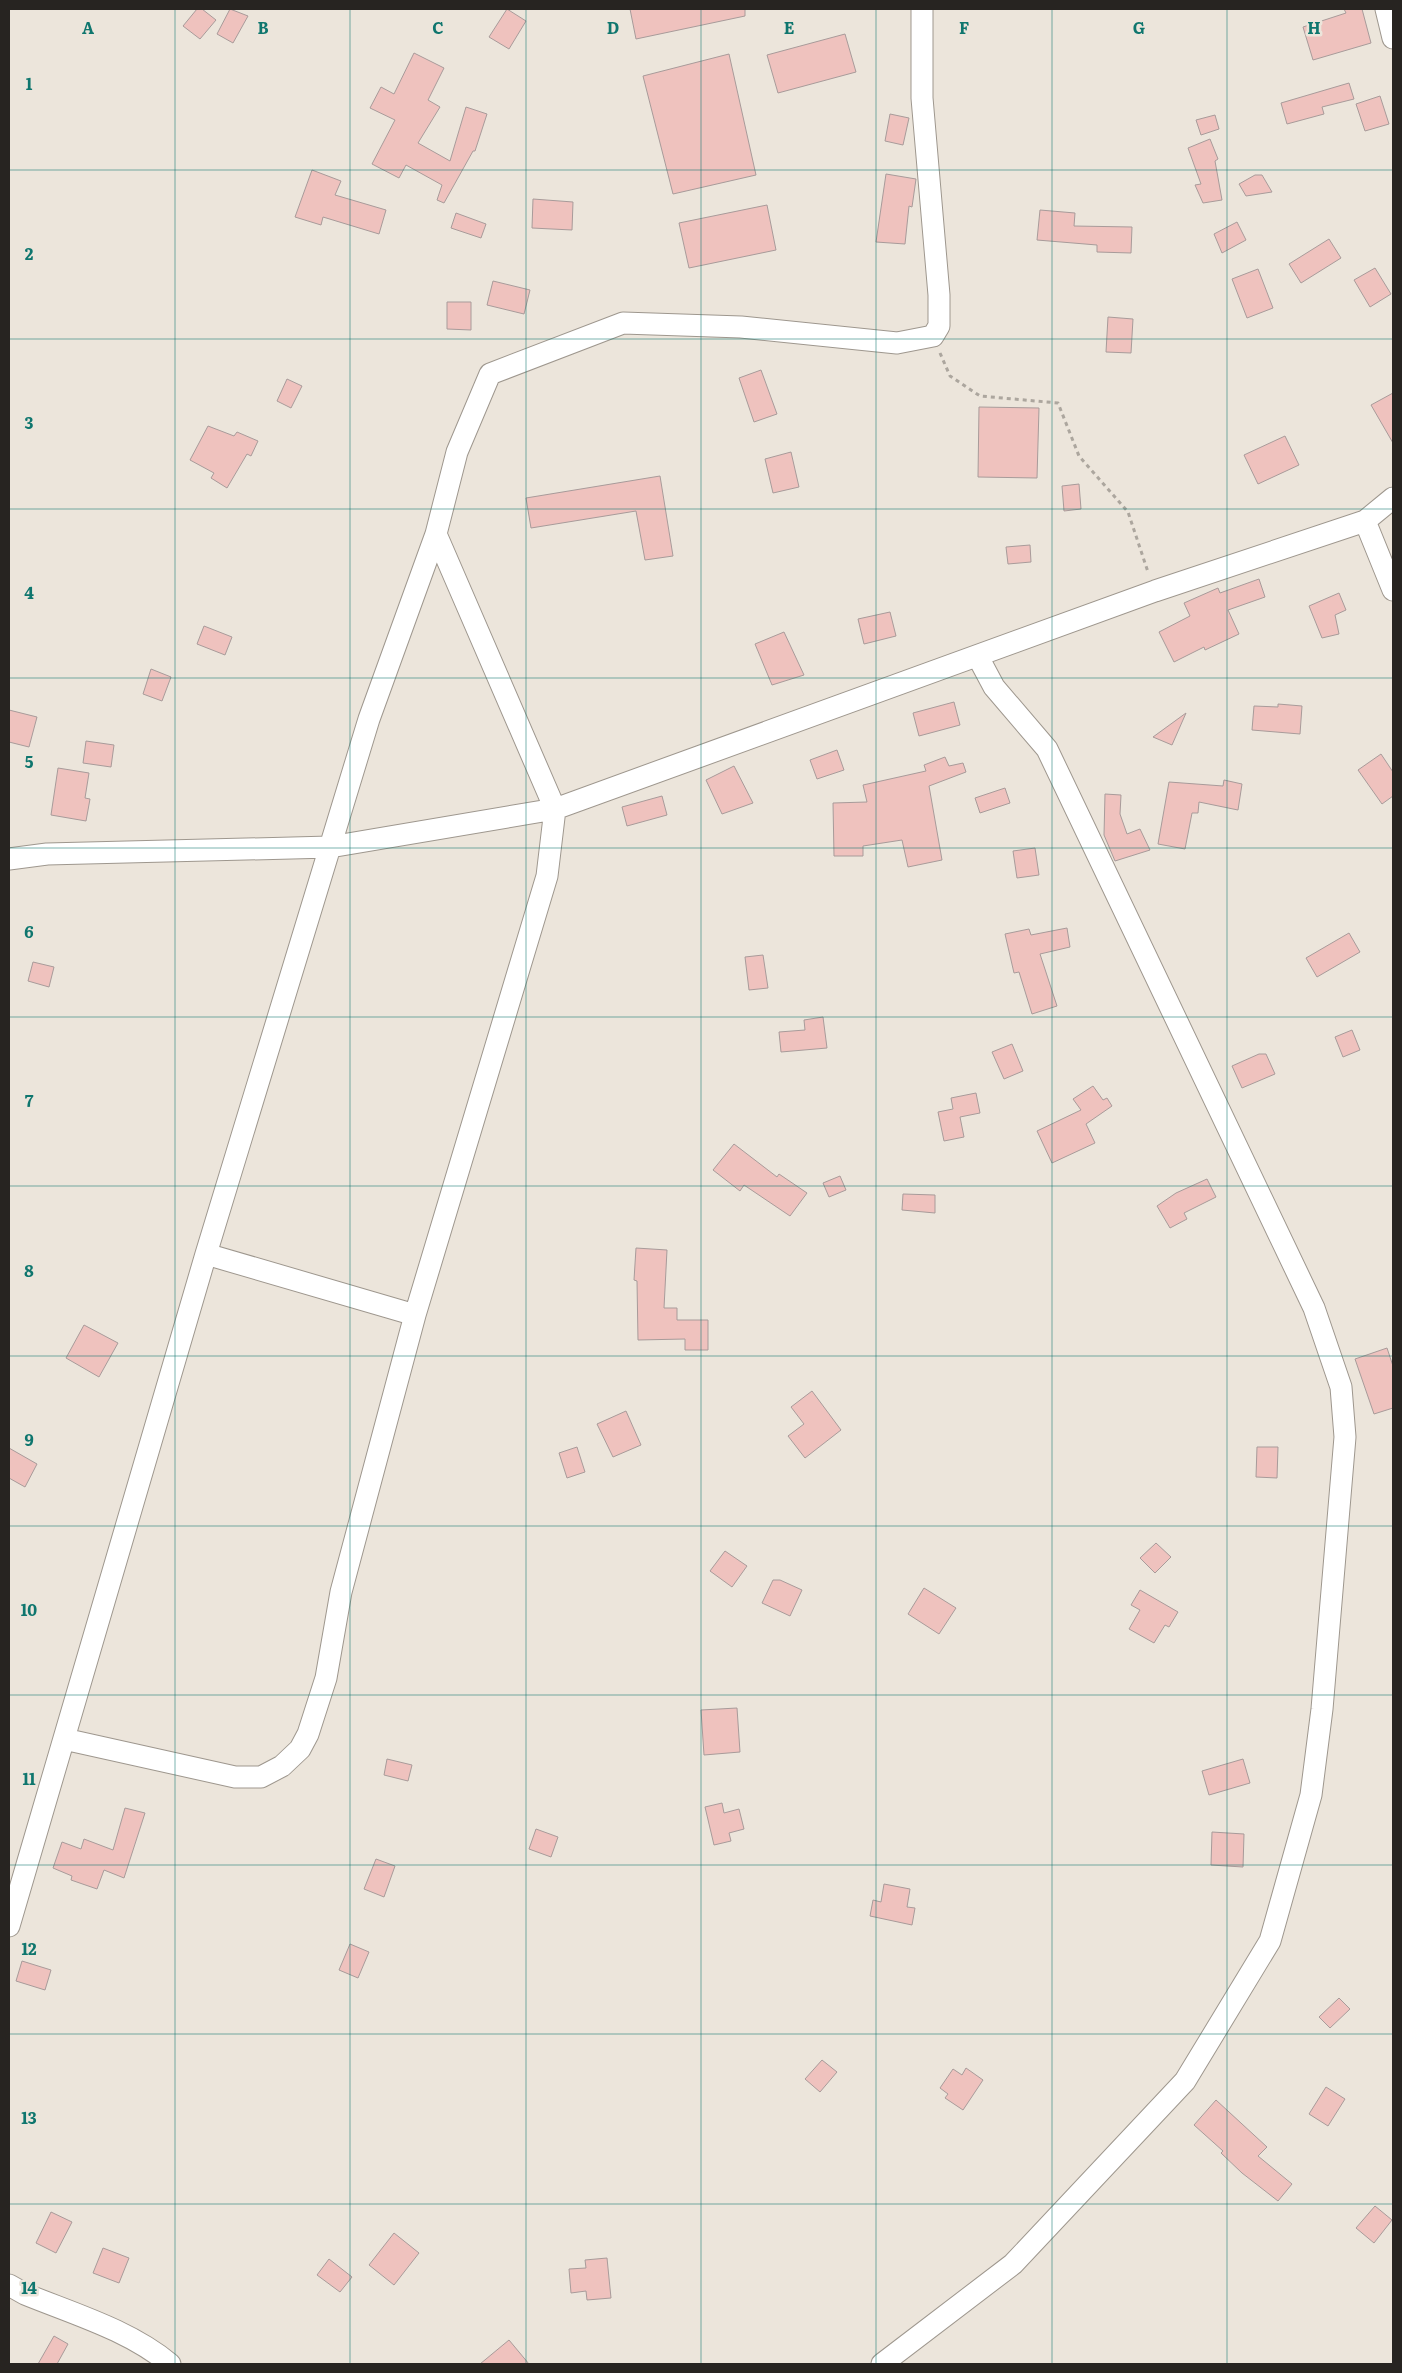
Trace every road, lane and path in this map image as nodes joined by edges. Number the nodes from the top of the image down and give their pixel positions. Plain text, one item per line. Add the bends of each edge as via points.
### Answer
1 (922, 9) edge
2 (1386, 9) edge
3 (1393, 38) edge
4 (933, 336) junction
5 (1393, 498) edge
6 (1365, 521) junction
7 (436, 534) junction
8 (1393, 590) edge
9 (1155, 591) junction
10 (978, 657) junction
11 (555, 808) junction
12 (330, 847) junction
13 (9, 859) edge
14 (206, 1254) junction
15 (415, 1315) junction
16 (64, 1739) junction
17 (9, 1926) edge
18 (9, 2284) edge
19 (170, 2364) edge
20 (882, 2364) edge

1 - 4 street via 922,98 939,295 939,326
2 - 3 street
4 - 7 street via 897,342 741,327 623,323 490,374 457,452
4 - 9 path via 950,376 980,396 1058,403 1079,456 1128,512
5 - 6 street
6 - 8 street
6 - 9 street
7 - 11 street
7 - 12 street via 369,719
9 - 10 street
10 - 11 street
10 - 20 street via 994,687 1047,749 1314,1308 1341,1387 1345,1437 1322,1710 1311,1795 1270,1941 1185,2081 1012,2264
11 - 12 street
11 - 15 street via 547,876
12 - 13 street via 47,854
12 - 14 street
14 - 15 street
14 - 16 street
15 - 16 street via 341,1592 326,1678 300,1750 282,1766 261,1777 235,1777
16 - 17 street
18 - 19 street via 25,2294 135,2340

